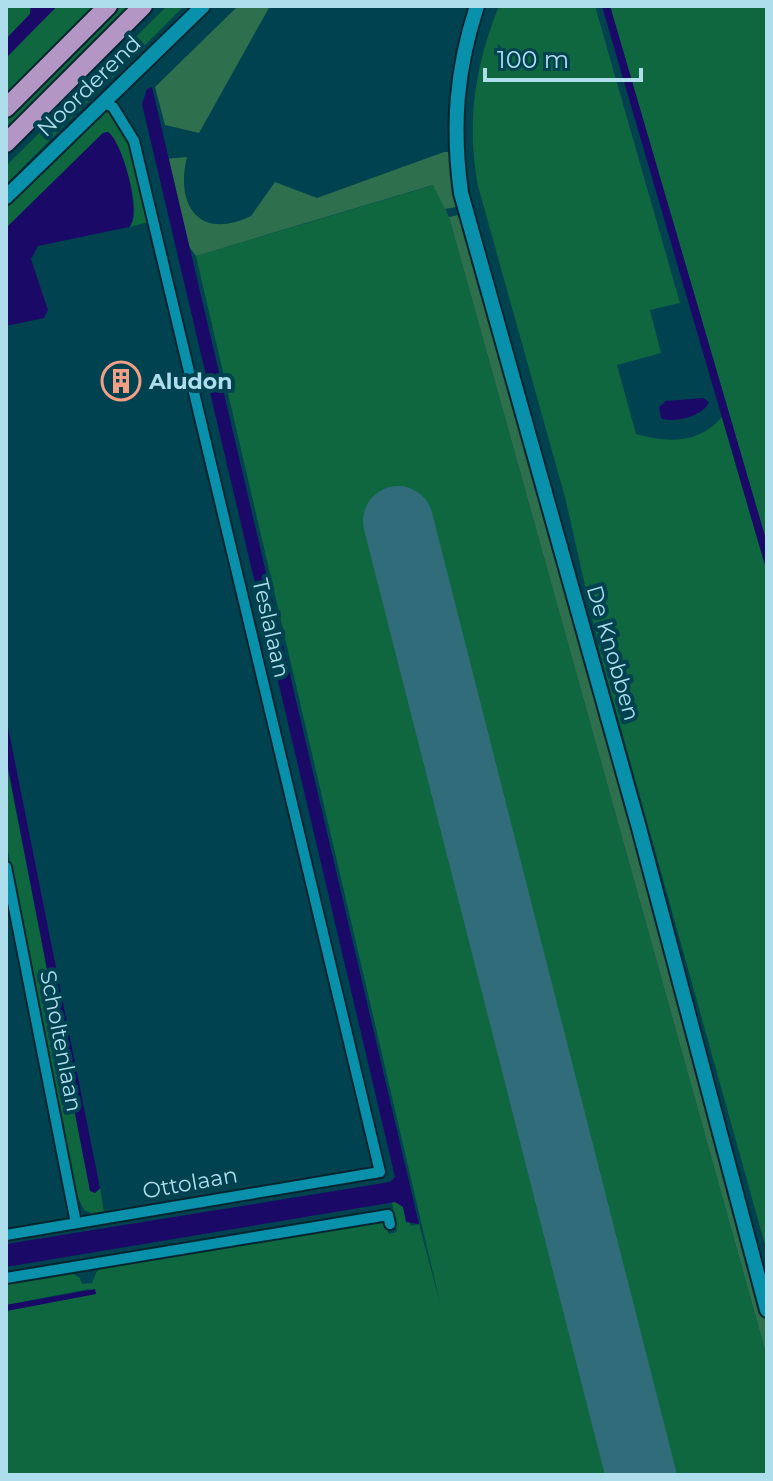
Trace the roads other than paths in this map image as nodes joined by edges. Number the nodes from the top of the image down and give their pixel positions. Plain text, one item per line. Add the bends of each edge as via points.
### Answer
1 (108, 6) edge
2 (143, 6) edge
3 (203, 6) edge
4 (477, 6) edge
5 (104, 103) junction
6 (6, 108) edge
7 (6, 143) edge
8 (6, 197) edge
9 (6, 867) edge
10 (380, 1172) joint
11 (76, 1223) junction
12 (390, 1224) dead end
13 (6, 1235) edge
14 (6, 1278) edge
15 (767, 1310) edge

1 - 6 highway
2 - 7 highway
3 - 5 street, Noorderend
4 - 15 street, De Knobben via 456,90 461,193
5 - 8 street, Noorderend
5 - 10 street, Teslalaan via 113,107 134,141
9 - 11 street, Scholtenlaan
10 - 11 street, Ottolaan
11 - 13 street, Ottolaan
12 - 14 street via 388,1215 85,1270

